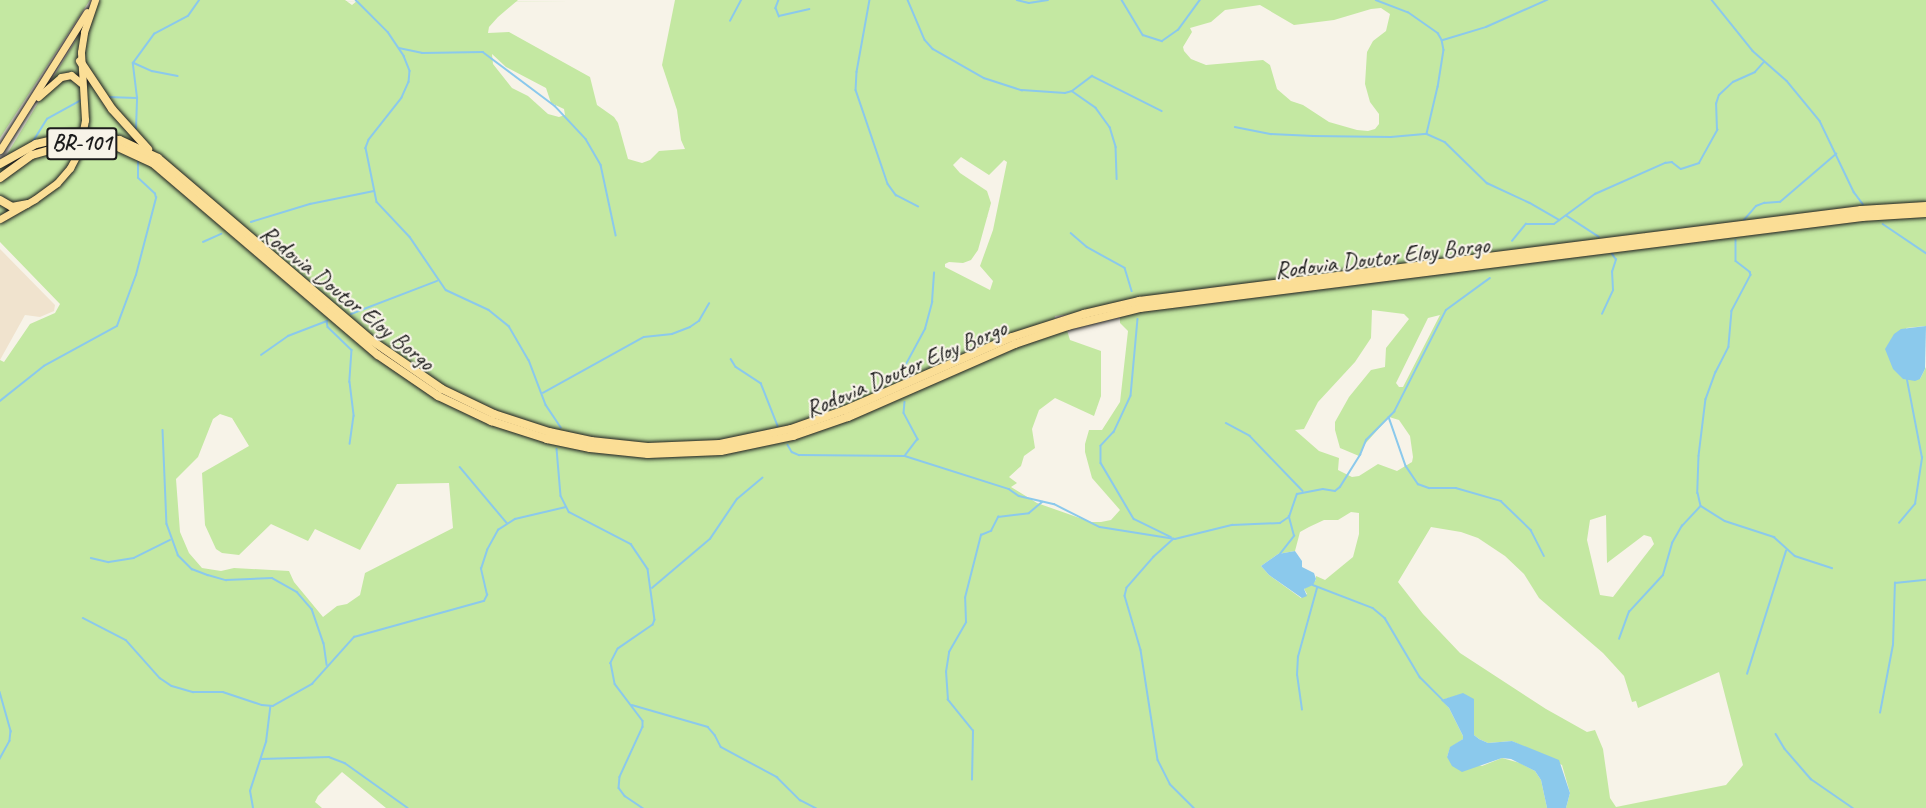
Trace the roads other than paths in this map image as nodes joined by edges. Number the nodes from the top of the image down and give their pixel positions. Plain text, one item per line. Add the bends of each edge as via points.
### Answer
1 (95, 0) edge
2 (80, 61) junction
3 (84, 86) junction
4 (29, 105) junction
5 (86, 139) junction
6 (72, 140) junction
7 (0, 150) edge
8 (158, 158) junction
9 (0, 164) edge
10 (0, 178) edge
11 (0, 200) edge
12 (27, 204) junction
13 (1926, 206) edge
14 (1926, 213) edge
15 (0, 219) edge

1 - 2 main road, BR-101 via 84,32
1 - 4 main road, BR-101
2 - 3 main road, BR-101
2 - 8 highway via 112,109
3 - 4 main road via 71,75 61,77
3 - 12 main road, BR-101 via 85,126 76,157 57,183
4 - 7 main road, BR-101
5 - 6 highway, Rodovia Doutor Eloy Borgo, bridge
5 - 8 highway, Rodovia Doutor Eloy Borgo via 120,140
5 - 14 highway, Rodovia Doutor Eloy Borgo via 118,147 154,164 378,355 438,396 533,435 590,448 648,454 714,452 793,436 842,420 1023,341 1140,308 1862,217
6 - 9 highway, Rodovia Doutor Eloy Borgo via 36,144
6 - 10 highway, Rodovia Doutor Eloy Borgo via 32,155
8 - 13 highway, Rodovia Doutor Eloy Borgo via 377,345 430,382 481,408 535,428 591,441 648,447 720,444 791,429 839,413 1021,334 1139,301 1861,210
11 - 12 highway via 12,207
12 - 15 main road, BR-101

